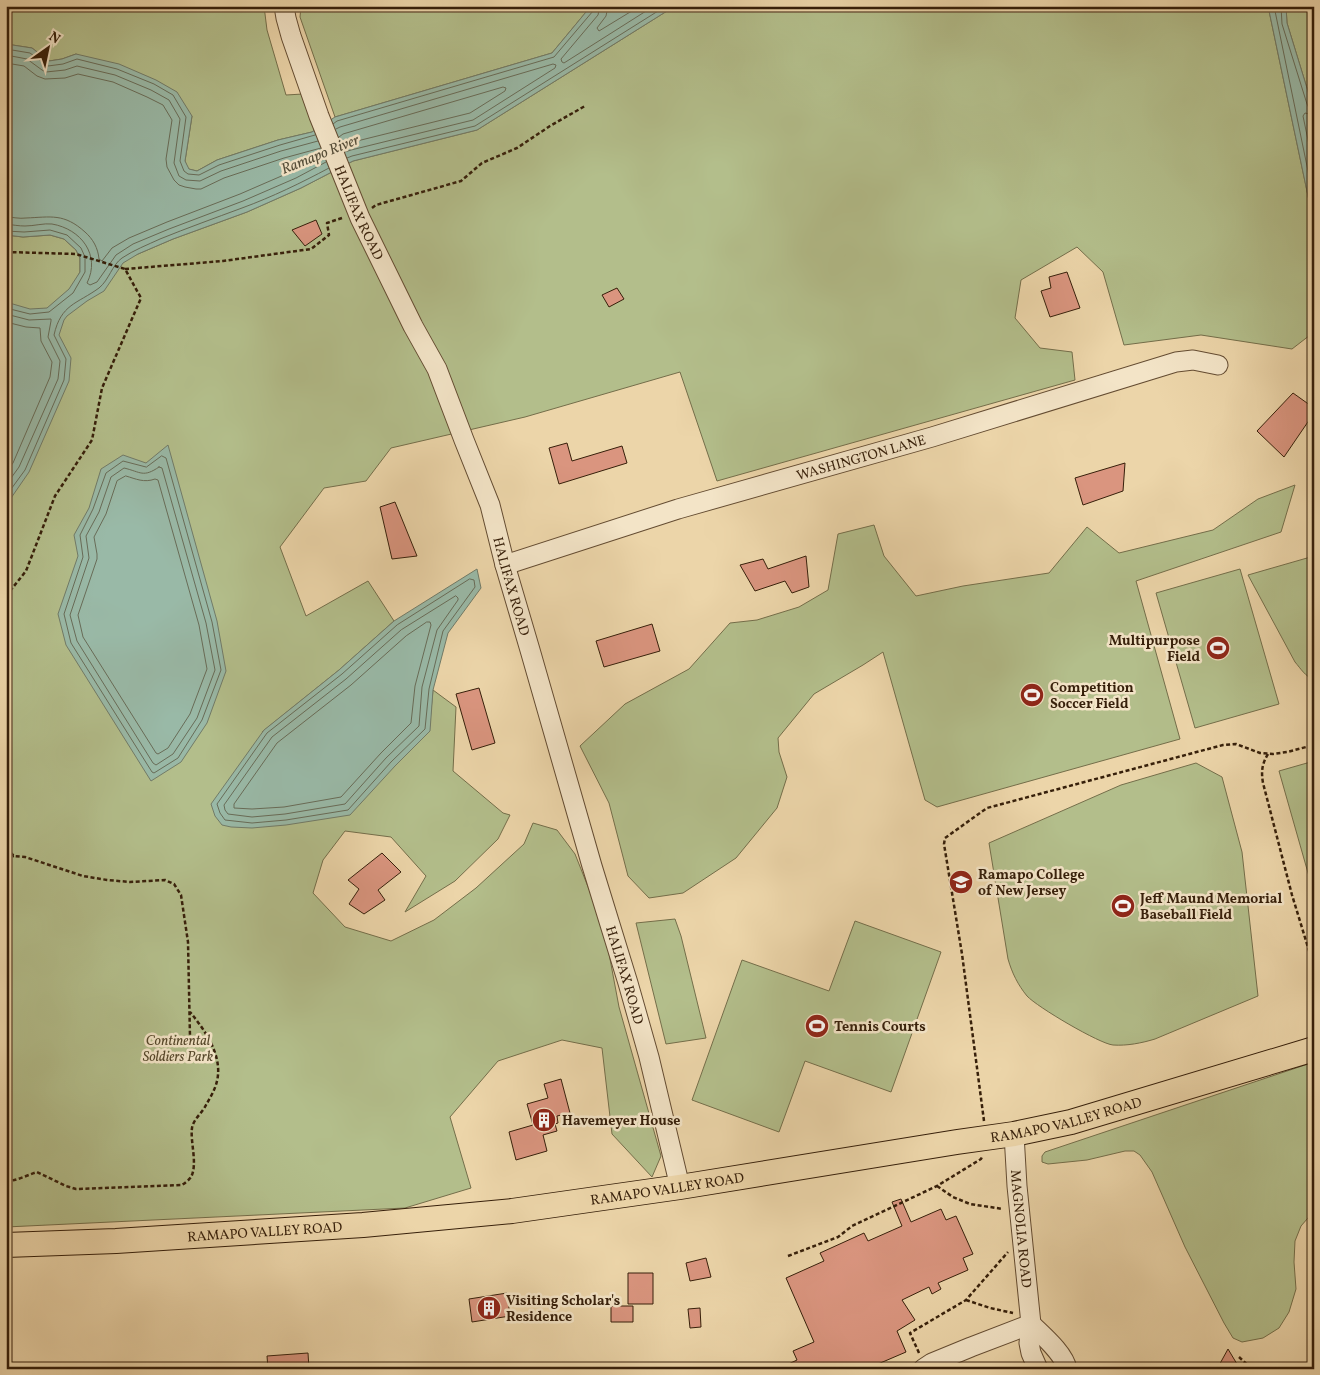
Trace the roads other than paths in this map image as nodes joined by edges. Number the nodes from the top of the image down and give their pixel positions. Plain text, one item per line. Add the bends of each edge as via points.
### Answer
1 (284, 6) edge
2 (1218, 365) dead end
3 (505, 565) junction
4 (1314, 1049) edge
5 (1014, 1134) junction
6 (680, 1187) junction
7 (7, 1245) edge
8 (1031, 1324) junction
9 (921, 1361) edge
10 (1038, 1369) edge
11 (1067, 1369) edge

1 - 3 street, HALIFAX ROAD via 319,116 360,218 437,369 490,506
2 - 3 street, WASHINGTON LANE via 1193,360 1176,362 678,510
3 - 6 street, HALIFAX ROAD via 631,992
4 - 5 main road, RAMAPO VALLEY ROAD via 1070,1122
5 - 6 main road, RAMAPO VALLEY ROAD
5 - 8 street, MAGNOLIA ROAD
6 - 7 main road, RAMAPO VALLEY ROAD via 512,1211 364,1225
8 - 9 street via 948,1357
8 - 10 street, MAGNOLIA ROAD via 1031,1354
8 - 11 street via 1062,1356

